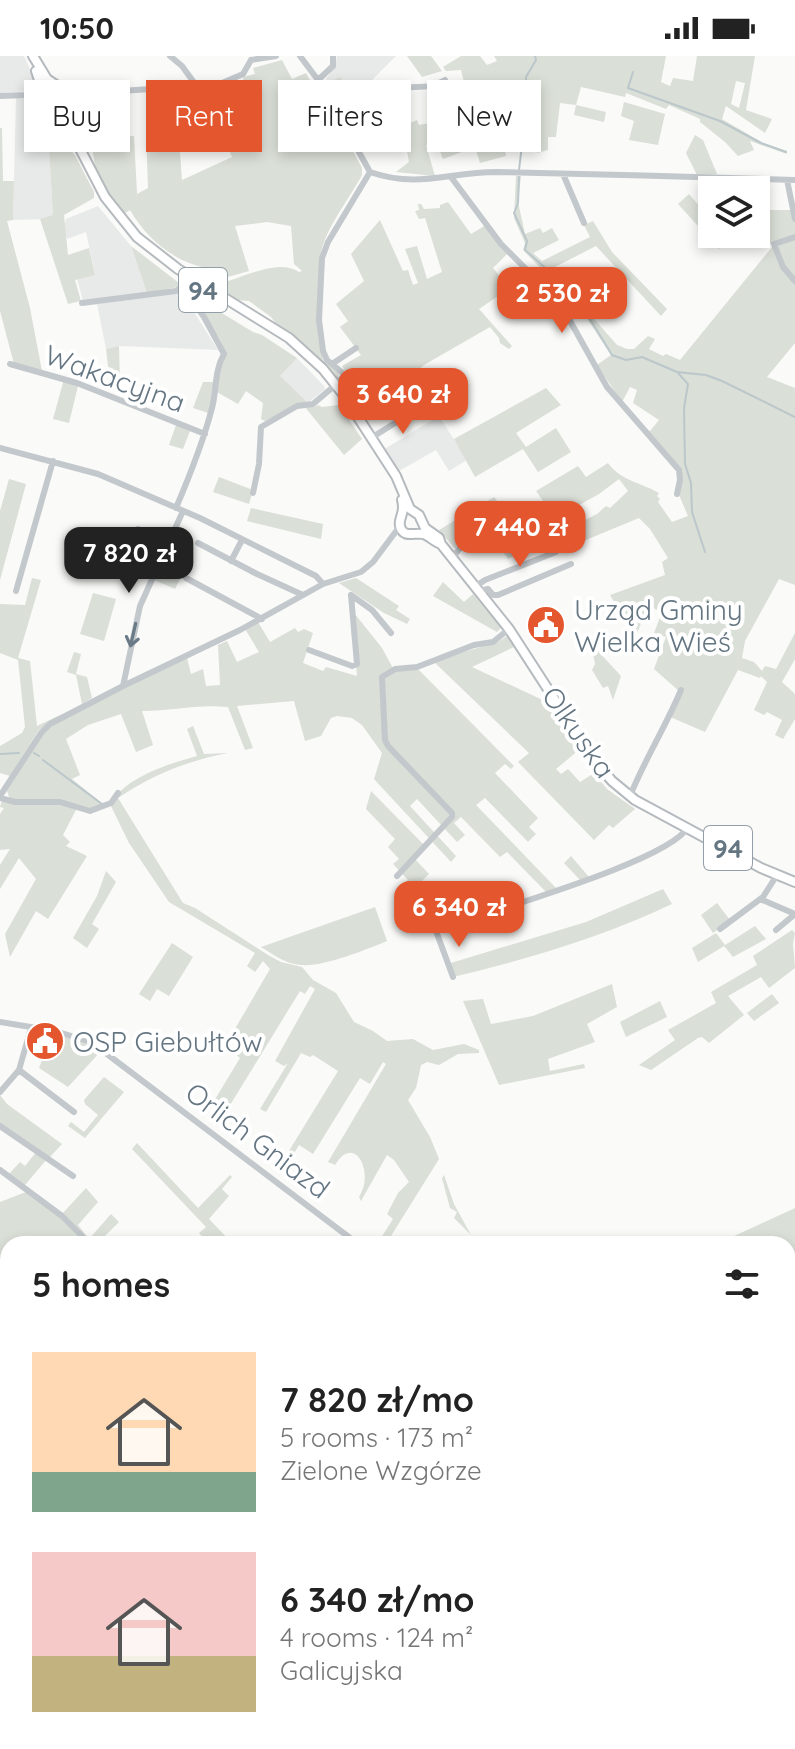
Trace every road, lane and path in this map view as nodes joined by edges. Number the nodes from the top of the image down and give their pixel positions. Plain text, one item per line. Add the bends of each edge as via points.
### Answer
1 (31, 56) edge
2 (170, 56) edge
3 (276, 56) edge
4 (301, 56) edge
5 (333, 56) edge
6 (249, 58) edge
7 (39, 80) edge
8 (49, 80) edge
9 (192, 80) edge
10 (230, 80) edge
11 (318, 80) joint
12 (24, 95) edge
13 (0, 96) edge
14 (77, 152) edge
15 (82, 152) edge
16 (359, 152) edge
17 (370, 172) junction
18 (563, 174) junction
19 (451, 177) junction
20 (791, 180) edge
21 (795, 219) edge
22 (584, 223) dead end
23 (795, 237) edge
24 (795, 281) edge
25 (184, 283) junction
26 (82, 303) dead end
27 (356, 348) dead end
28 (10, 364) dead end
29 (332, 364) junction
30 (334, 386) junction
31 (419, 408) dead end
32 (205, 434) junction
33 (371, 438) junction
34 (0, 448) edge
35 (53, 461) junction
36 (253, 493) dead end
37 (677, 494) dead end
38 (180, 509) junction
39 (503, 509) dead end
40 (415, 512) junction
41 (403, 516) junction
42 (422, 522) junction
43 (138, 529) dead end
44 (406, 531) junction
45 (242, 540) junction
46 (170, 541) junction
47 (198, 543) dead end
48 (441, 544) junction
49 (556, 552) dead end
50 (453, 557) junction
51 (231, 561) junction
52 (571, 564) dead end
53 (186, 578) dead end
54 (323, 584) junction
55 (478, 589) junction
56 (16, 591) dead end
57 (303, 595) junction
58 (262, 619) junction
59 (509, 629) junction
60 (391, 633) dead end
61 (309, 650) dead end
62 (123, 686) junction
63 (681, 690) dead end
64 (118, 793) dead end
65 (630, 796) junction
66 (0, 797) edge
67 (688, 827) junction
68 (777, 875) junction
69 (397, 876) dead end
70 (795, 882) edge
71 (760, 899) junction
72 (426, 928) dead end
73 (720, 929) dead end
74 (435, 930) junction
75 (776, 930) dead end
76 (453, 977) dead end
77 (0, 1022) edge
78 (31, 1028) junction
79 (19, 1070) junction
80 (0, 1079) edge
81 (3, 1089) edge
82 (74, 1112) dead end
83 (0, 1126) edge
84 (0, 1170) edge
85 (73, 1176) dead end
86 (82, 1236) edge
87 (347, 1236) edge

1 - 7 main road
1 - 8 main road
2 - 9 street
3 - 6 street
4 - 11 street
5 - 11 street via 333,66
6 - 10 street via 245,72
12 - 13 street
14 - 25 main road, 94 via 112,214
15 - 30 main road, 94 via 132,231 178,269 297,344
16 - 17 street
17 - 19 street via 394,180
17 - 29 street via 322,258 320,330 323,355
18 - 19 street via 487,172
18 - 20 street
18 - 22 street
19 - 37 street via 501,244 566,311 607,387 679,470
20 - 21 street
23 - 24 street via 774,244
25 - 26 street via 171,292
25 - 30 main road, 94 via 290,344
25 - 32 street via 224,354
27 - 29 street
28 - 32 street, Wakacyjna via 77,383
29 - 30 street via 344,374
30 - 33 main road, 94
30 - 36 street via 316,403 297,406 261,427
30 - 41 main road, 94 via 394,482
31 - 33 street
32 - 38 street
33 - 40 main road, 94
34 - 35 street
35 - 38 street
35 - 56 street
38 - 45 street
38 - 46 street
39 - 50 street via 481,522 480,536
40 - 41 main road
40 - 42 main road, 94
41 - 44 main road
42 - 44 main road via 420,529
42 - 48 main road, 94
43 - 46 street
44 - 48 main road, 94
44 - 54 street via 390,540 361,572
45 - 51 street
45 - 54 street
46 -> 62 street via 140,606
47 - 51 street
48 - 50 main road, 94
49 - 55 street via 485,580
50 - 55 main road, 94
51 - 57 street
52 - 55 street via 498,595
53 - 58 street
54 - 57 street
55 - 59 main road, 94
57 - 58 street
58 - 62 street
59 - 65 main road, Olkuska / 94 via 593,759
59 - 69 street via 493,642 382,677 388,746 452,813
60 - 61 street via 351,595 357,664
62 - 66 street via 46,727
63 - 65 street
64 - 66 street via 111,803 90,811 60,802
65 - 67 main road, Olkuska / 94
67 - 68 main road, Olkuska / 94
67 - 74 street via 670,843 626,864
68 - 70 main road, Olkuska / 94
68 - 71 street
71 - 73 street
71 - 75 street via 795,914
72 - 74 street
74 - 76 street
77 - 78 street, Orlich Gniazd
78 - 79 street
78 - 87 street, Orlich Gniazd via 91,1042
79 - 81 street
79 - 82 street
80 - 81 street
83 - 85 street
84 - 86 street

